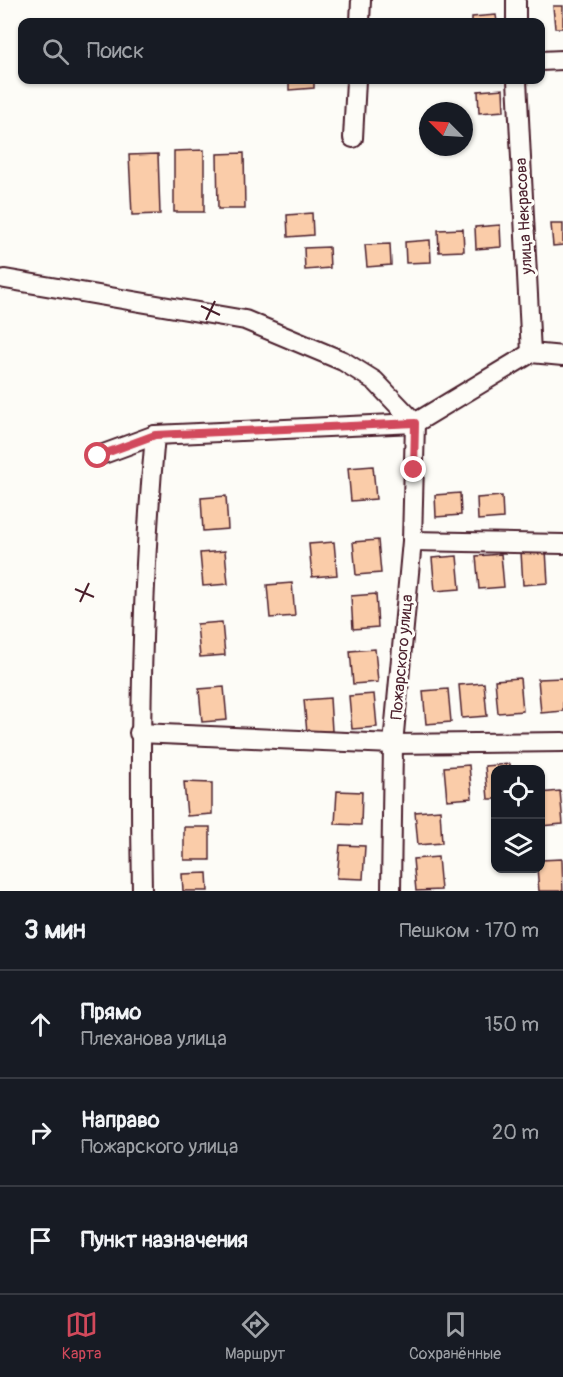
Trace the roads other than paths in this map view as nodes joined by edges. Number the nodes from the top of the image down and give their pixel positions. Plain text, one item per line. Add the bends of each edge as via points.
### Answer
1 (361, 0) edge
2 (516, 0) edge
3 (360, 18) edge
4 (516, 18) edge
5 (563, 60) edge
6 (545, 61) edge
7 (356, 84) edge
8 (517, 84) edge
9 (353, 138) dead end
10 (5, 279) dead end
11 (531, 353) junction
12 (563, 357) edge
13 (415, 423) junction
14 (155, 435) junction
15 (98, 456) dead end
16 (412, 541) junction
17 (563, 544) edge
18 (139, 733) junction
19 (563, 742) edge
20 (393, 744) junction
21 (142, 891) edge
22 (391, 891) edge

1 - 3 street
2 - 4 street
5 - 6 street
7 - 9 street
8 - 11 street, улица Некрасова
10 - 13 street via 245,320 343,361 375,381
11 - 12 street
11 - 13 street
13 - 14 street
13 - 16 street, Пожарского улица
14 - 15 street
14 - 18 street via 146,534
16 - 17 street
16 - 20 street, Пожарского улица
18 - 20 street
18 - 21 street
19 - 20 street
20 - 22 street, Пожарского улица

